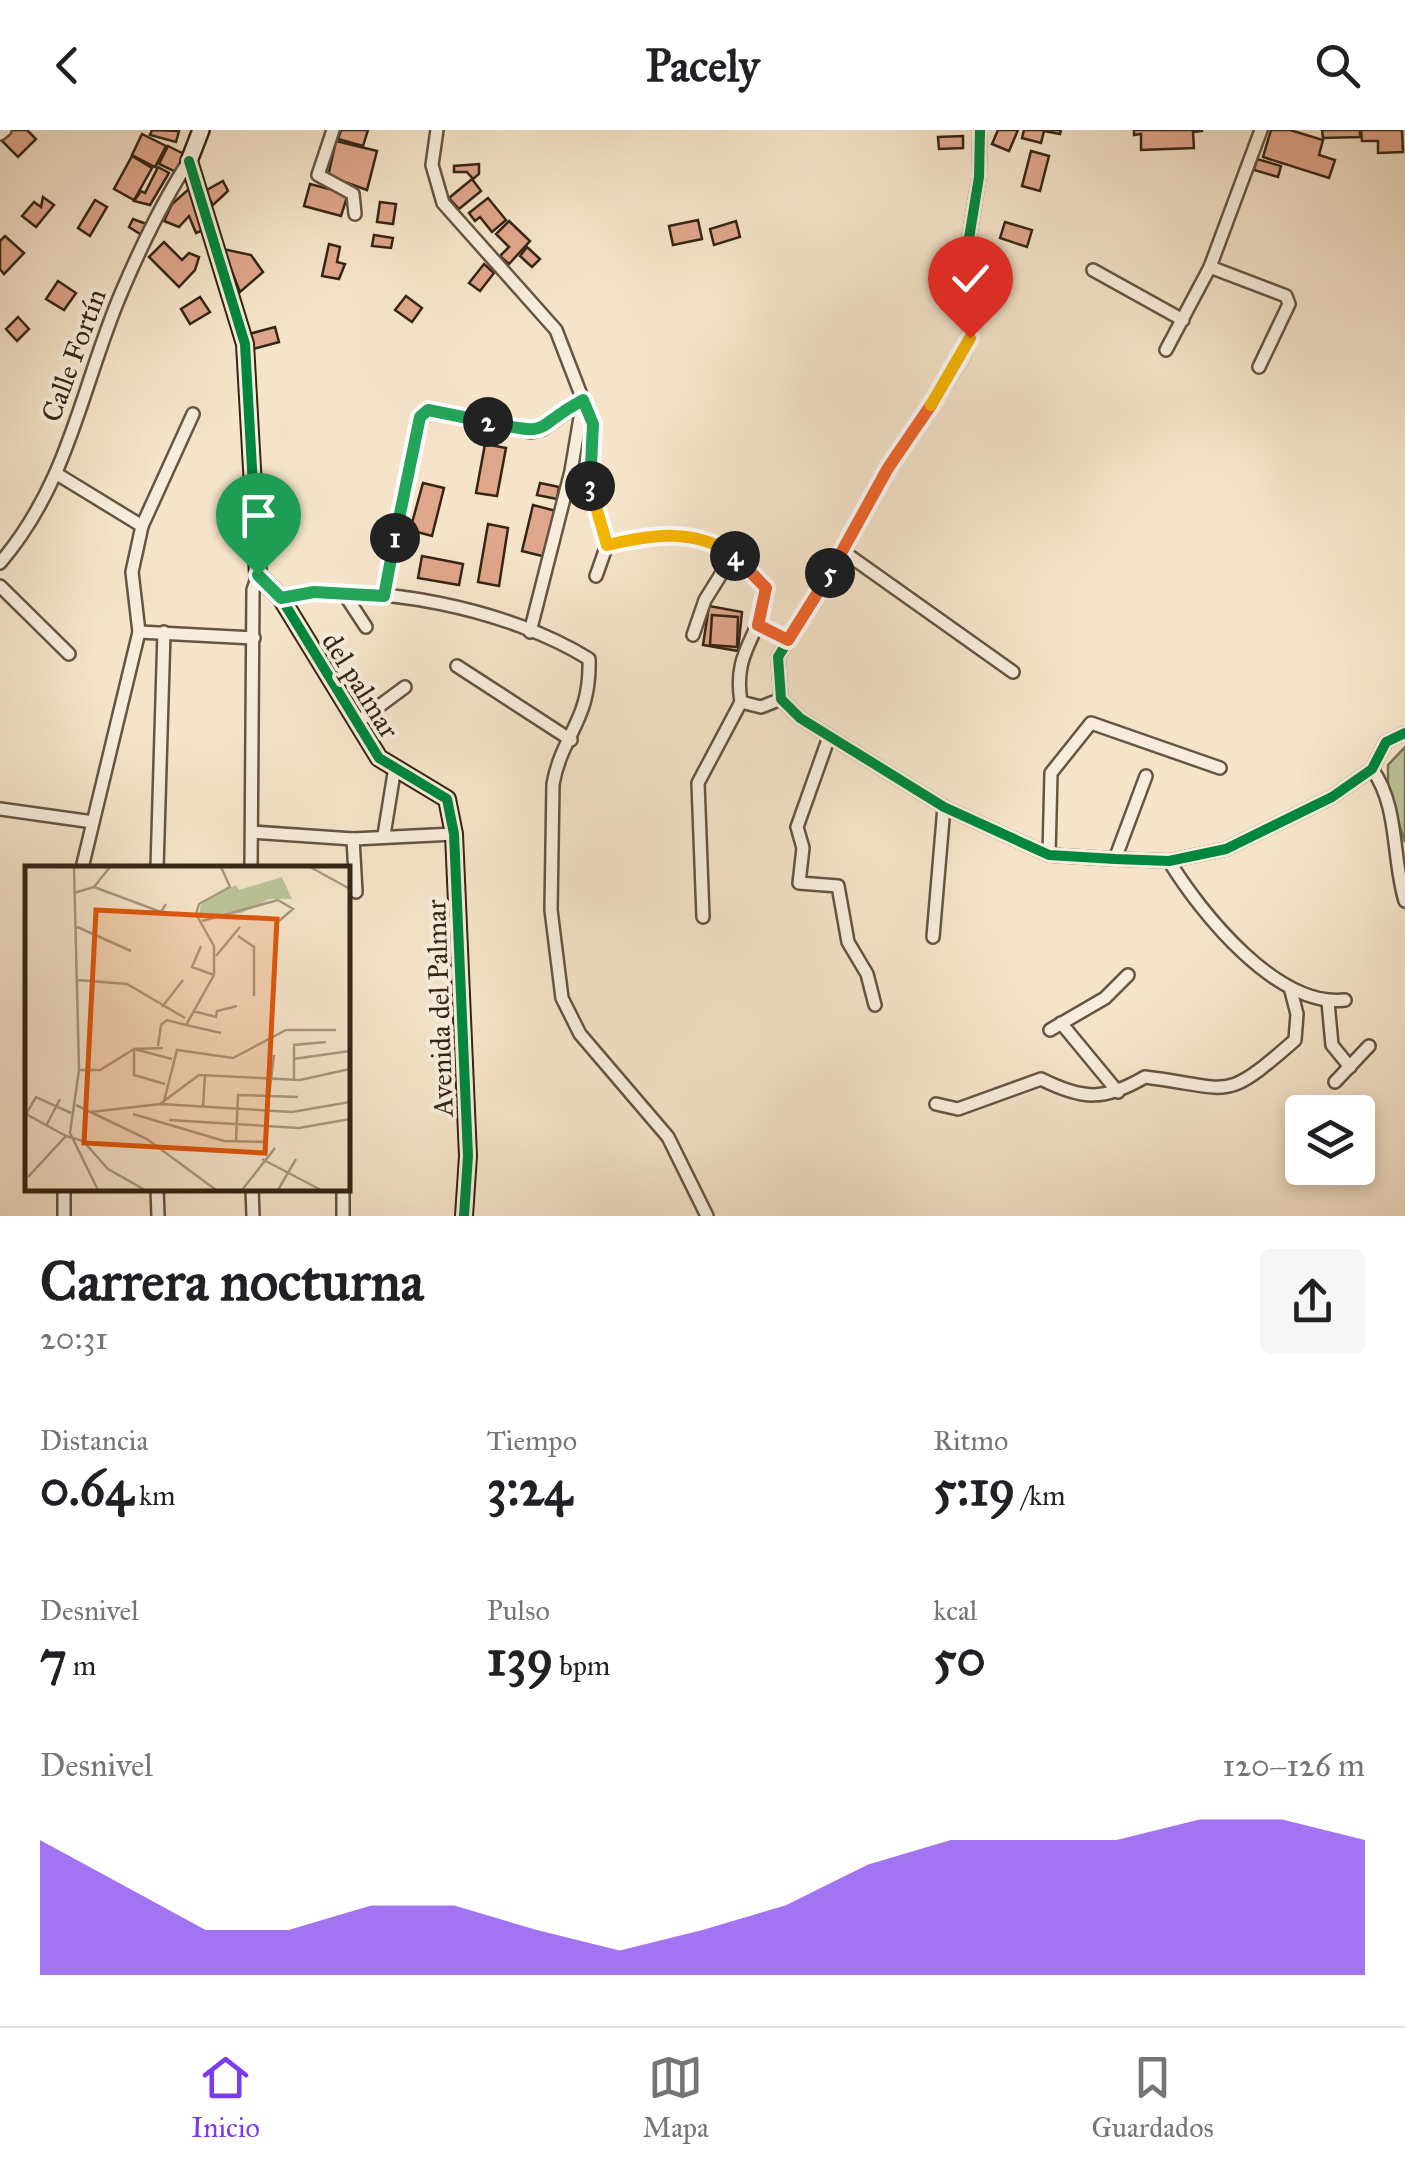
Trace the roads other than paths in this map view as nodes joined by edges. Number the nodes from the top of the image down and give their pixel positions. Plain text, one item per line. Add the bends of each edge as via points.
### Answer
1 (201, 130) edge
2 (334, 130) edge
3 (437, 130) edge
4 (980, 130) edge
5 (1260, 130) edge
6 (189, 161) junction
7 (355, 214) dead end
8 (1210, 267) junction
9 (1093, 270) dead end
10 (1182, 320) junction
11 (1166, 350) dead end
12 (1260, 367) dead end
13 (583, 400) junction
14 (193, 414) dead end
15 (57, 474) junction
16 (142, 526) junction
17 (607, 545) junction
18 (844, 552) junction
19 (733, 554) junction
20 (0, 563) edge
21 (258, 575) junction
22 (596, 576) dead end
23 (0, 586) edge
24 (343, 592) junction
25 (384, 596) junction
26 (281, 598) junction
27 (758, 625) junction
28 (366, 627) dead end
29 (139, 632) junction
30 (164, 632) junction
31 (530, 632) junction
32 (693, 636) dead end
33 (254, 638) junction
34 (788, 640) junction
35 (69, 654) dead end
36 (457, 666) dead end
37 (1012, 672) dead end
38 (405, 687) dead end
39 (781, 698) junction
40 (742, 702) junction
41 (359, 721) junction
42 (1405, 733) edge
43 (829, 737) junction
44 (571, 740) junction
45 (395, 767) junction
46 (1220, 768) dead end
47 (1372, 769) junction
48 (1146, 776) dead end
49 (447, 799) joint
50 (944, 807) junction
51 (0, 809) edge
52 (93, 822) junction
53 (252, 832) junction
54 (454, 834) junction
55 (384, 835) junction
56 (353, 839) junction
57 (1048, 855) junction
58 (1115, 859) junction
59 (1168, 860) junction
60 (82, 866) edge
61 (156, 866) edge
62 (251, 866) edge
63 (356, 892) dead end
64 (1405, 901) edge
65 (703, 917) dead end
66 (933, 937) dead end
67 (1128, 976) dead end
68 (1291, 991) junction
69 (1345, 1000) dead end
70 (1328, 1002) junction
71 (875, 1005) dead end
72 (1369, 1046) dead end
73 (1350, 1067) junction
74 (1335, 1082) dead end
75 (1118, 1092) junction
76 (936, 1104) dead end
77 (157, 1191) edge
78 (252, 1191) edge
79 (343, 1191) edge
80 (158, 1216) edge
81 (253, 1216) edge
82 (344, 1216) edge
83 (464, 1216) edge
84 (707, 1216) edge

1 - 6 street
2 - 7 street via 318,175 353,194
3 - 13 street via 432,165 442,203 556,330
4 - 18 street via 962,280 973,318 970,338
5 - 8 street
6 - 15 street, Calle Fortín via 123,289
6 - 21 street via 245,344
8 - 10 street
8 - 12 street via 1286,296 1289,304
9 - 10 street
10 - 11 street
13 - 17 street via 593,424 590,488
13 - 25 street via 531,432 428,410 418,425
13 - 31 street
14 - 16 street
15 - 16 street
15 - 20 street, Calle Fortín via 44,506
16 - 29 street via 132,572
17 - 19 street via 677,534 711,540
17 - 22 street
18 - 34 street
18 - 37 street
19 - 27 street via 766,588
19 - 32 street
21 - 26 street, del palmar
21 - 33 street
23 - 35 street
24 - 25 street
24 - 26 street
24 - 28 street
25 - 31 street
26 - 41 street, del palmar
27 - 34 street
27 - 40 street via 737,668
29 - 30 street
29 - 52 street
30 - 33 street
30 - 61 street
31 - 44 street via 590,659 586,708
33 - 53 street
34 - 39 street via 778,657
36 - 44 street
38 - 41 street
39 - 40 street via 761,707
39 - 43 street
40 - 65 street via 698,784
41 - 45 street, del palmar via 379,758
42 - 47 street via 1386,742
43 - 50 street
43 - 71 street via 796,827 803,848 799,883 838,886 848,942
44 - 84 street via 553,784 551,910 562,998 580,1034 668,1137
45 - 49 street, del palmar
45 - 55 street
46 - 57 street via 1091,722 1051,773
47 - 59 street via 1332,798 1226,849
47 - 64 street via 1391,810 1394,867
48 - 58 street
49 - 54 street, Avenida del Palmar
50 - 57 street
50 - 66 street
51 - 52 street
52 - 60 street
53 - 56 street
53 - 62 street
54 - 55 street
54 - 83 street, Avenida del Palmar via 468,1156
55 - 56 street
56 - 63 street
57 - 58 street
58 - 59 street
59 - 68 street via 1224,933
67 - 75 street via 1055,1026
68 - 70 street
68 - 75 street via 1295,1040 1254,1076 1212,1090 1145,1077
69 - 70 street
70 - 73 street via 1332,1045
72 - 73 street
73 - 74 street
75 - 76 street via 1072,1094 1040,1079 958,1109
77 - 80 street
78 - 81 street
79 - 82 street

